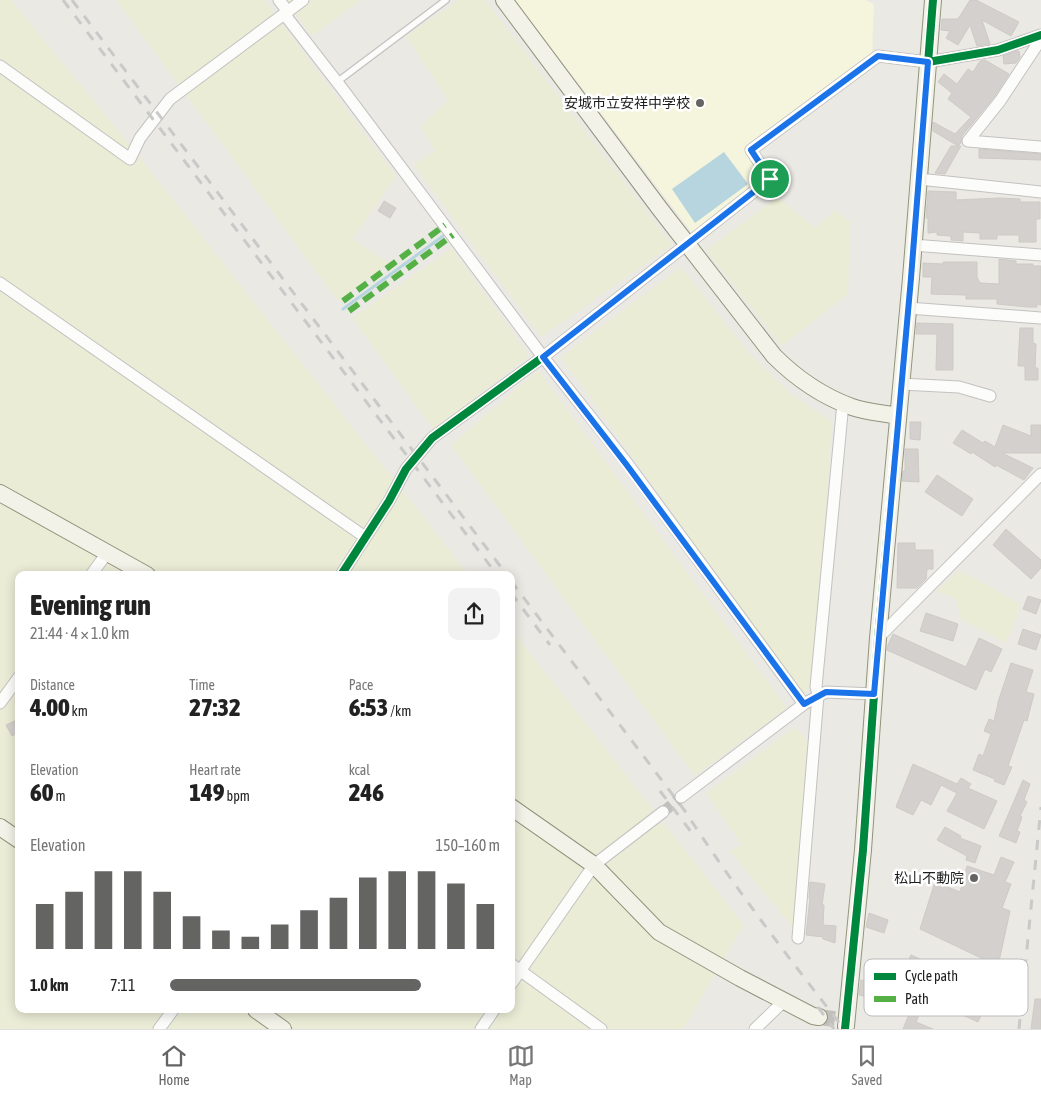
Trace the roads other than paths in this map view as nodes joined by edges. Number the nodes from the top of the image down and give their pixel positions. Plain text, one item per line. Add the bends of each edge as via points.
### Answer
1 (279, 0) edge
2 (303, 0) edge
3 (446, 0) edge
4 (504, 0) edge
5 (933, 0) edge
6 (286, 13) junction
7 (1041, 35) edge
8 (1041, 41) edge
9 (928, 62) junction
10 (0, 66) edge
11 (337, 82) junction
12 (1041, 147) edge
13 (919, 179) junction
14 (1041, 192) edge
15 (688, 244) junction
16 (912, 245) junction
17 (1041, 255) edge
18 (0, 283) edge
19 (908, 308) junction
20 (1041, 318) edge
21 (543, 357) junction
22 (901, 384) junction
23 (990, 396) dead end
24 (843, 403) junction
25 (898, 416) junction
26 (1041, 474) edge
27 (0, 493) edge
28 (365, 537) junction
29 (107, 553) junction
30 (94, 571) edge
31 (140, 571) edge
32 (344, 571) edge
33 (878, 638) junction
34 (15, 682) edge
35 (874, 694) junction
36 (818, 695) junction
37 (0, 703) edge
38 (804, 704) junction
39 (681, 797) tunnel mouth
40 (515, 810) edge
41 (663, 812) tunnel mouth
42 (0, 827) edge
43 (15, 837) edge
44 (594, 865) junction
45 (798, 938) dead end
46 (516, 967) edge
47 (785, 1000) junction
48 (171, 1013) edge
49 (260, 1013) edge
50 (492, 1013) edge
51 (819, 1017) tunnel mouth
52 (848, 1024) edge
53 (160, 1029) edge
54 (283, 1029) edge
55 (481, 1029) edge
56 (601, 1029) edge
57 (755, 1029) edge

1 - 6 street
2 - 6 street
3 - 11 lane
4 - 15 street
5 - 9 street
6 - 10 street via 170,99 140,138 130,159
6 - 11 street
7 - 9 street via 998,50
8 - 12 street via 968,141
9 - 13 street
9 - 15 street via 878,56 751,150 770,179
11 - 21 street
13 - 14 street
13 - 16 street
15 - 21 street
15 - 24 street via 774,356 792,374
16 - 17 street
16 - 19 street
18 - 28 street
19 - 20 street
19 - 22 street
21 - 28 street via 432,438 406,469
21 - 38 street
22 - 23 street via 959,387
22 - 25 street
24 - 25 street via 853,408
24 - 36 street via 816,687
25 - 33 street
26 - 33 street
27 - 29 street
28 - 32 street
29 - 30 street
29 - 31 street
33 - 35 street
34 - 37 street
35 - 36 street via 826,692
35 - 52 street
36 - 38 street
36 - 45 street
38 - 39 street
40 - 44 street
41 - 44 street
42 - 43 street
44 - 46 street
44 - 47 street via 659,932
46 - 56 street
47 - 51 street
47 - 57 street
48 - 53 street
49 - 54 street
50 - 55 street

